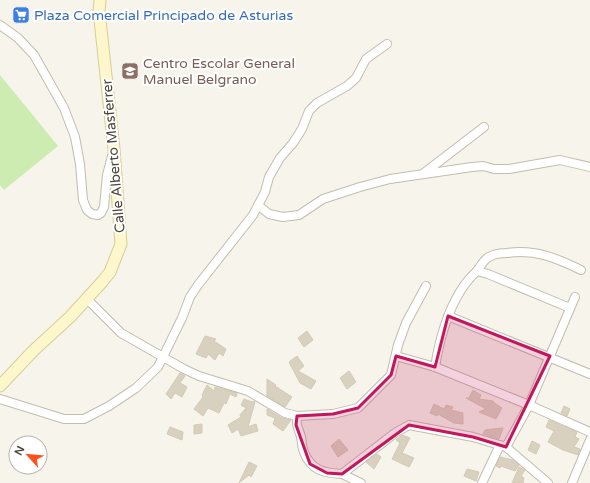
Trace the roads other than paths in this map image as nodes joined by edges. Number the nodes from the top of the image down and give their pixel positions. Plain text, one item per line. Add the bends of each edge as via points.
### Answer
1 (100, 0) edge
2 (0, 25) edge
3 (387, 44) dead end
4 (484, 127) dead end
5 (114, 149) junction
6 (590, 166) edge
7 (424, 173) junction
8 (258, 205) junction
9 (581, 270) dead end
10 (477, 271) junction
11 (426, 286) dead end
12 (575, 297) dead end
13 (87, 299) junction
14 (570, 308) junction
15 (448, 316) junction
16 (396, 356) junction
17 (550, 356) junction
18 (163, 357) junction
19 (434, 367) junction
20 (590, 374) edge
21 (0, 386) edge
22 (0, 399) edge
23 (529, 405) junction
24 (297, 416) junction
25 (590, 432) edge
26 (590, 440) edge
27 (503, 446) junction
28 (342, 474) junction
29 (361, 483) edge
30 (482, 483) edge
31 (548, 483) edge
32 (572, 483) edge

1 - 5 main road, Calle Alberto Masferrer via 99,11
2 - 5 street via 18,38 34,55 64,108 76,142 83,200 87,210 92,214 98,215 104,208 107,175
3 - 8 street via 366,59 356,78 347,86 317,103 309,111 302,129 280,158
4 - 7 street
5 - 13 main road, Calle Alberto Masferrer via 121,244 110,272
6 - 7 street via 560,160 510,169 483,166
7 - 8 street via 390,179 323,199 299,215 276,216
8 - 18 street via 190,297
9 - 10 street via 541,254 521,251 488,257
10 - 14 street
10 - 15 street via 470,277
11 - 16 street via 406,322
12 - 14 street
13 - 18 street via 120,333
13 - 21 main road, Calle Alberto Masferrer
14 - 17 street
15 - 17 street
15 - 19 street
16 - 19 street
16 - 24 street via 391,375 358,408 332,414
17 - 20 street
17 - 23 street
18 - 22 street via 158,367 136,388 84,419 64,419
18 - 24 street via 199,376 248,391 285,413
19 - 23 street
23 - 25 street
23 - 27 street
24 - 28 street via 296,425 310,464 327,474
26 - 32 street
27 - 28 street via 473,437 409,425
27 - 30 street
27 - 31 street
28 - 29 street

